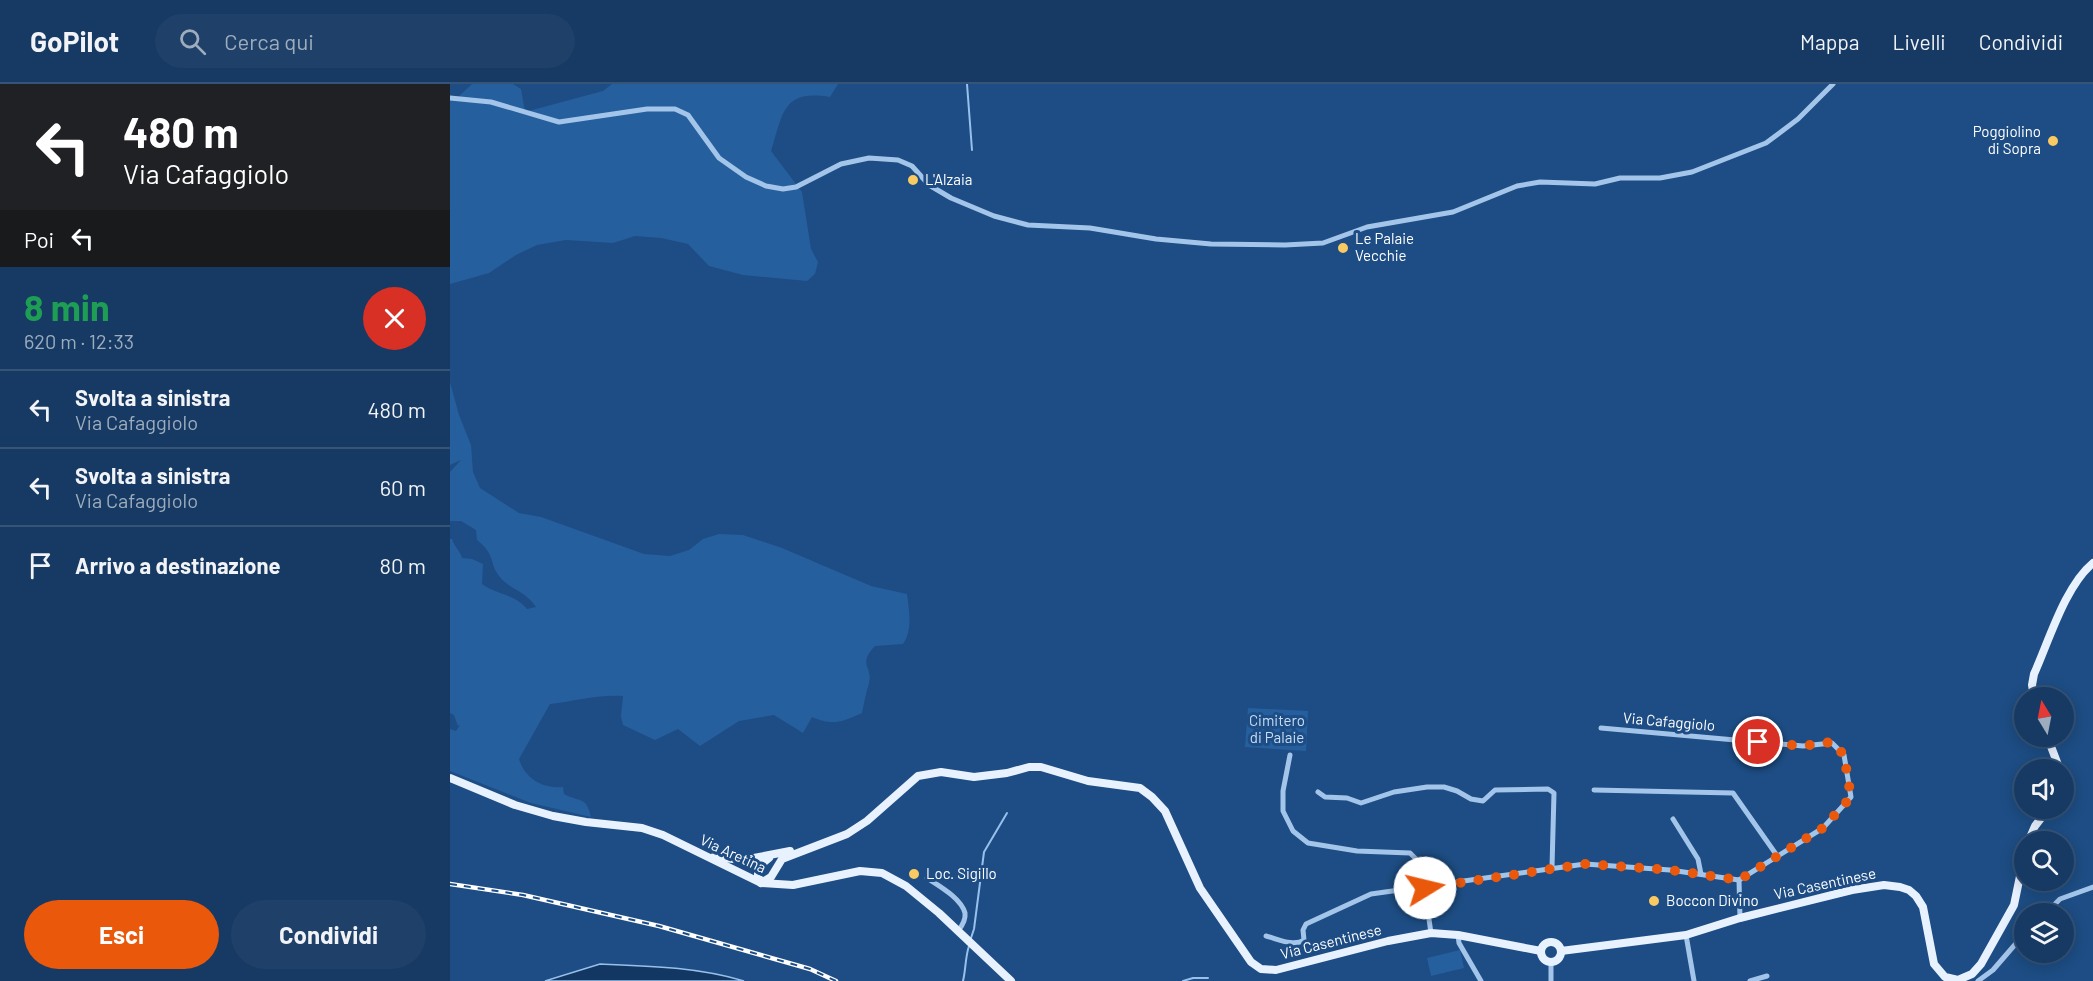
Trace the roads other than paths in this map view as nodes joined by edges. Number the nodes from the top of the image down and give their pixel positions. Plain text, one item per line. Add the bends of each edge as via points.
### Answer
1 (1833, 84) edge
2 (450, 98) edge
3 (2093, 563) edge
4 (2032, 687) edge
5 (1601, 728) dead end
6 (1290, 755) dead end
7 (450, 780) edge
8 (1594, 790) dead end
9 (1318, 792) dead end
10 (1673, 819) dead end
11 (819, 844) junction
12 (790, 851) junction
13 (703, 855) junction
14 (1778, 857) junction
15 (777, 866) junction
16 (1552, 867) junction
17 (1701, 874) junction
18 (927, 878) dead end
19 (1739, 880) junction
20 (761, 883) junction
21 (793, 885) junction
22 (2093, 887) edge
23 (1425, 888) junction
24 (2017, 891) edge
25 (2056, 903) edge
26 (1740, 918) junction
27 (958, 931) junction
28 (1431, 933) junction
29 (1458, 935) junction
30 (1686, 935) junction
31 (1266, 936) dead end
32 (2014, 946) edge
33 (1541, 951) junction
34 (1561, 951) junction
35 (1551, 962) junction
36 (1767, 976) dead end
37 (1952, 980) edge
38 (1011, 981) edge
39 (1481, 981) edge
40 (1551, 981) edge
41 (1694, 981) edge
42 (1750, 981) edge
43 (1978, 981) edge

1 - 2 street via 1798,119 1766,142 1692,172 1595,184 1540,182 1517,186 1453,212 1367,227 1323,243 1285,244 1211,244 1090,228 1028,225 951,198 929,185 912,166 898,160 868,158 841,164 796,188 783,189 746,177 719,158 688,116 675,109 647,109 559,122 491,102
3 - 4 main road via 2069,593 2034,674
5 - 14 street, Via Cafaggiolo via 1803,746 1832,742 1844,755 1851,797 1823,828
6 - 23 street via 1283,811 1293,831 1308,843 1357,851 1410,853 1421,864
7 - 13 main road, Via Aretina via 515,805 575,820 642,828
8 - 14 street via 1733,793
9 - 16 street via 1325,797 1361,802 1394,792 1444,787 1483,801 1495,790 1548,789 1554,793
10 - 17 street via 1698,859
11 - 12 main road, Via Casentinese
11 - 15 main road, Via Casentinese via 782,859
11 - 28 main road, Via Casentinese via 847,834 867,821 918,777 941,772 974,777 1041,767 1088,781 1140,788 1152,797 1165,811 1200,888 1251,962 1261,969 1276,970
12 - 13 main road, Via Casentinese via 743,860
12 - 20 main road, Via Casentinese via 761,863 757,872
13 - 20 main road, Via Aretina
14 - 19 street, Via Cafaggiolo
15 - 20 main road, Via Casentinese via 771,877
15 - 21 main road via 780,880
16 - 17 street via 1585,864
16 - 23 street
17 - 19 street
18 - 27 street via 961,905 965,914
19 - 26 street
20 - 21 main road, Via Aretina
21 - 27 main road, Via Aretina via 860,871 882,873 906,886
22 - 25 street
23 - 28 street
23 - 31 street via 1371,894 1306,924 1301,942
24 - 37 main road, Via Casentinese via 2014,905 1991,948 1972,974
26 - 30 main road, Via Casentinese
26 - 37 main road, Via Casentinese via 1877,885 1900,887 1916,896 1923,907 1934,964 1944,977
27 - 38 main road, Via Aretina
28 - 29 main road, Via Casentinese
29 - 33 main road, Via Casentinese
29 - 39 street
30 - 34 main road, Via Casentinese
30 - 41 street
32 - 43 street
33 - 34 main road, Via Casentinese via 1543,945 1551,942
33 - 35 main road via 1545,960
34 - 35 main road via 1557,960
35 - 40 street
36 - 42 street

